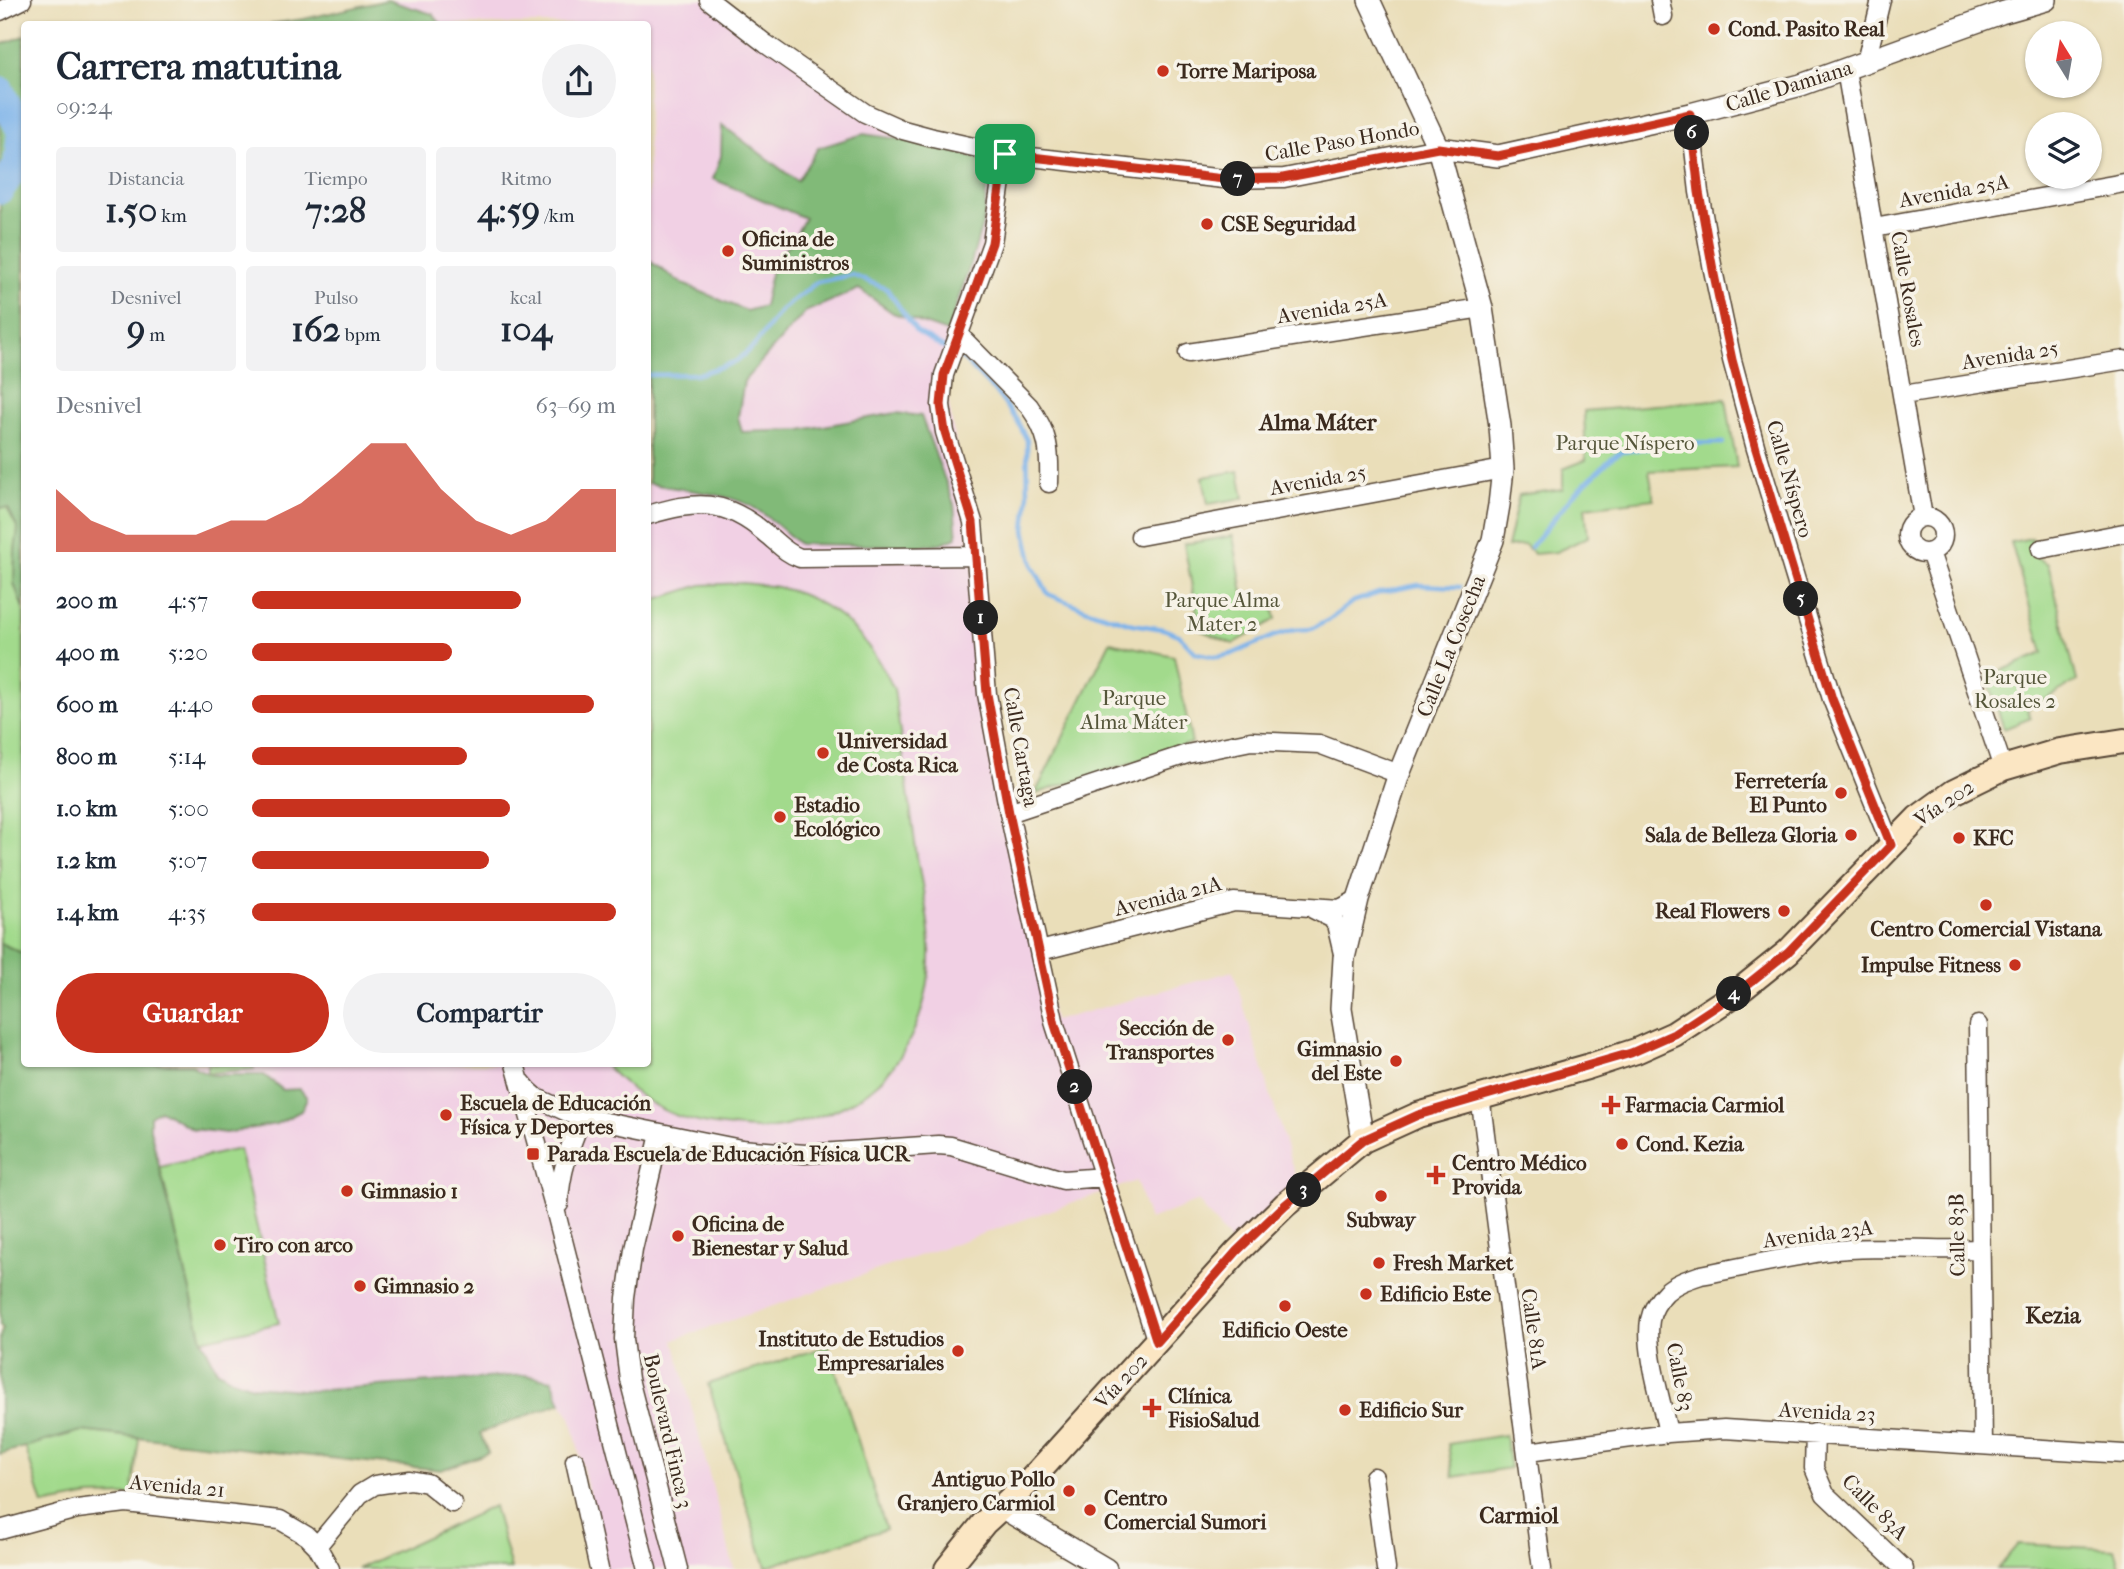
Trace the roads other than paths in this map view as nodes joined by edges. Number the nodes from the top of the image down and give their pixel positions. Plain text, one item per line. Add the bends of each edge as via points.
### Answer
1 (22, 0) edge
2 (709, 0) edge
3 (1369, 0) edge
4 (1881, 0) edge
5 (2046, 0) edge
6 (0, 11) edge
7 (1856, 66) junction
8 (1690, 114) junction
9 (1438, 148) junction
10 (1005, 154) junction
11 (2124, 183) edge
12 (1874, 228) junction
13 (1482, 308) junction
14 (958, 334) junction
15 (1188, 353) dead end
16 (2124, 360) edge
17 (1903, 395) junction
18 (1503, 469) junction
19 (1049, 483) dead end
20 (651, 513) edge
21 (1923, 517) junction
22 (2124, 533) edge
23 (1140, 536) dead end
24 (2041, 549) dead end
25 (1930, 552) junction
26 (976, 556) junction
27 (2124, 741) edge
28 (2003, 768) junction
29 (1399, 774) junction
30 (1009, 813) junction
31 (1891, 845) junction
32 (1358, 899) junction
33 (1310, 907) junction
34 (1040, 951) junction
35 (1343, 958) junction
36 (1978, 1025) dead end
37 (517, 1071) edge
38 (1480, 1096) junction
39 (582, 1117) junction
40 (660, 1134) junction
41 (1363, 1140) junction
42 (1104, 1177) junction
43 (558, 1220) junction
44 (1979, 1249) junction
45 (1667, 1291) joint
46 (1157, 1342) junction
47 (1668, 1433) junction
48 (1815, 1433) junction
49 (1983, 1445) junction
50 (1528, 1452) junction
51 (2124, 1454) edge
52 (575, 1461) dead end
53 (1374, 1477) dead end
54 (452, 1503) dead end
55 (1002, 1507) junction
56 (0, 1531) edge
57 (312, 1541) junction
58 (330, 1569) edge
59 (599, 1569) edge
60 (647, 1569) edge
61 (678, 1569) edge
62 (947, 1569) edge
63 (1106, 1569) edge
64 (1386, 1569) edge
65 (1542, 1569) edge
66 (1904, 1569) edge

1 - 6 street
2 - 10 street, Calle Paso Hondo via 865,113 913,133
3 - 9 street
4 - 7 street
5 - 7 street, Calle Damiana
7 - 8 street, Calle Damiana
7 - 12 street, Calle Rosales
8 - 9 street, Calle Damiana via 1498,156
8 - 31 street, Calle Níspero via 1713,270 1756,449 1832,699
9 - 10 street, Calle Paso Hondo via 1283,178 1224,179
9 - 13 street, Calle La Cosecha
10 - 14 street, Calle Cartaga via 992,243
11 - 12 street, Avenida 25A
12 - 17 street, Calle Rosales
13 - 15 street, Avenida 25A
13 - 18 street, Calle La Cosecha
14 - 19 street via 1039,419 1050,453
14 - 26 street, Calle Cartaga via 944,375 941,405 973,522
16 - 17 street, Avenida 25
17 - 21 street, Calle Rosales
18 - 23 street, Avenida 25
18 - 29 street, Calle La Cosecha via 1493,540
20 - 26 street via 686,505 721,508 750,521 800,558
21 - 25 street via 1939,523 1943,534 1940,545
21 - 25 street via 1909,527 1908,538 1914,548
22 - 24 street
25 - 28 street
26 - 30 street, Calle Cartaga via 987,694
27 - 28 main road, Vía 202 via 2060,751
28 - 31 main road, Vía 202 via 1954,792
29 - 30 street via 1319,744 1251,741 1187,754
29 - 32 street, Calle La Cosecha
30 - 34 street, Calle Cartaga
31 - 38 main road, Vía 202 via 1788,952 1674,1034 1631,1053
32 - 33 street, Avenida 21A via 1340,909
32 - 35 street, Calle La Cosecha
33 - 34 street, Avenida 21A via 1234,902
33 - 35 street via 1336,924
34 - 42 street, Calle Cartaga via 1055,1025
35 - 41 street, Calle La Cosecha via 1341,1009
36 - 44 street, Calle 83B
37 - 39 street via 537,1098
37 - 43 street
38 - 41 main road, Vía 202 via 1418,1115
38 - 50 street, Calle 81A
39 - 40 street
39 - 43 street via 561,1174
40 - 42 street via 741,1149 805,1154 951,1146 1063,1180
40 - 61 street, Boulevard Finca 3 via 633,1250 624,1339 629,1379
41 - 46 main road, Vía 202 via 1237,1251
42 - 46 street, Calle Cartaga
43 - 60 street
44 - 45 street, Avenida 23A via 1830,1251 1701,1275
44 - 49 street, Calle 83B
45 - 47 street, Calle 83 via 1650,1318 1649,1341
46 - 55 main road, Vía 202
47 - 48 street, Avenida 23 via 1724,1429
47 - 50 street, Avenida 23
48 - 49 street, Avenida 23
48 - 66 street, Calle 83A via 1814,1468 1825,1494
49 - 51 street, Avenida 23
50 - 65 street, Calle 81A
52 - 59 street
53 - 64 street
54 - 57 street via 427,1483 410,1480 375,1485
55 - 62 main road, Vía 202
55 - 63 street
56 - 57 street, Avenida 21 via 77,1508 126,1503 280,1520
57 - 58 street

